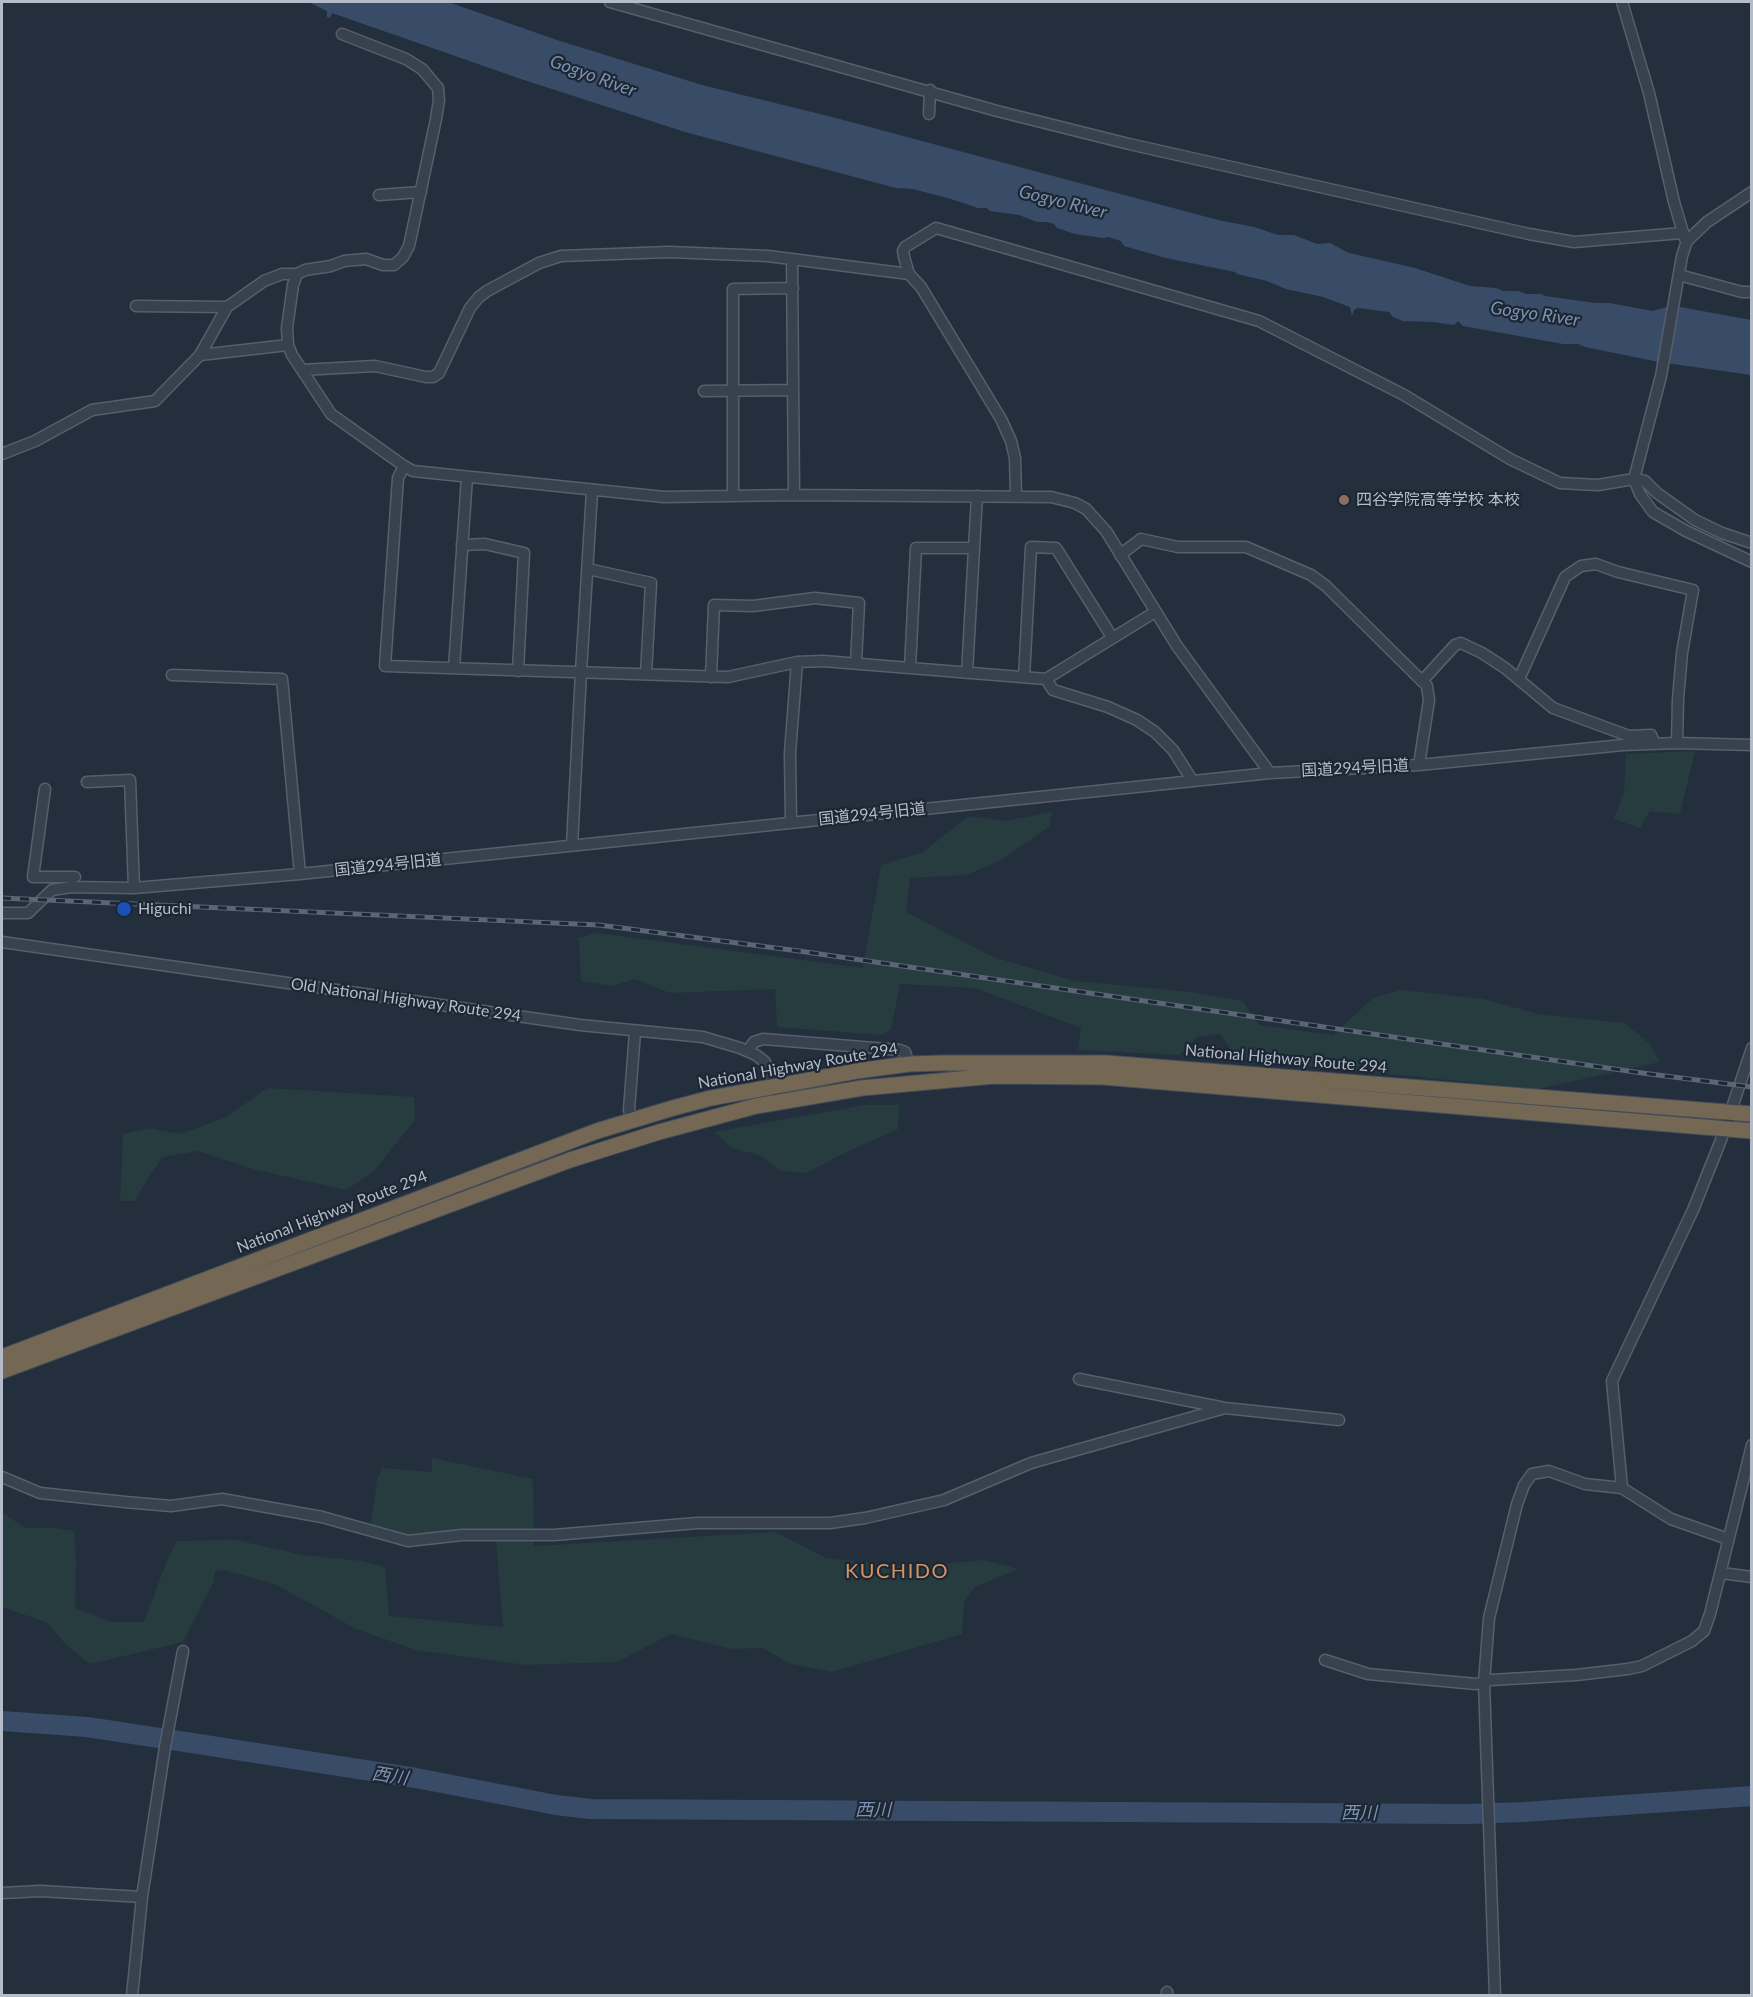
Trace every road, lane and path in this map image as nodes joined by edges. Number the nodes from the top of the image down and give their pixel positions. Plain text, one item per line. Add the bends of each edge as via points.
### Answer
1 (610, 2) edge
2 (1622, 2) edge
3 (342, 34) dead end
4 (930, 90) junction
5 (929, 114) dead end
6 (421, 192) junction
7 (1752, 192) edge
8 (380, 195) dead end
9 (1684, 237) junction
10 (792, 259) junction
11 (297, 274) junction
12 (909, 274) junction
13 (1679, 275) junction
14 (793, 288) junction
15 (1752, 292) edge
16 (136, 306) dead end
17 (227, 307) junction
18 (288, 345) junction
19 (200, 355) junction
20 (302, 370) junction
21 (793, 390) junction
22 (704, 391) dead end
23 (733, 391) junction
24 (2, 454) edge
25 (404, 466) junction
26 (467, 477) junction
27 (1634, 479) junction
28 (592, 490) junction
29 (794, 495) junction
30 (734, 496) junction
31 (977, 496) junction
32 (1016, 496) junction
33 (1752, 543) edge
34 (462, 545) junction
35 (974, 548) junction
36 (1120, 555) junction
37 (1752, 562) edge
38 (588, 569) junction
39 (1155, 612) junction
40 (1112, 637) junction
41 (797, 662) junction
42 (856, 663) junction
43 (454, 668) junction
44 (910, 668) junction
45 (518, 671) junction
46 (581, 672) junction
47 (967, 673) junction
48 (646, 674) junction
49 (172, 675) dead end
50 (711, 677) junction
51 (1024, 677) junction
52 (1046, 679) junction
53 (1519, 679) junction
54 (1423, 680) junction
55 (1677, 743) junction
56 (1655, 744) junction
57 (1752, 745) edge
58 (1419, 765) junction
59 (1270, 773) junction
60 (1192, 780) junction
61 (87, 782) dead end
62 (45, 789) dead end
63 (791, 823) junction
64 (572, 845) junction
65 (300, 874) junction
66 (48, 877) junction
67 (75, 877) dead end
68 (134, 888) junction
69 (48, 894) junction
70 (2, 913) edge
71 (2, 942) edge
72 (635, 1032) junction
73 (1752, 1048) edge
74 (747, 1051) junction
75 (909, 1064) junction
76 (775, 1085) junction
77 (779, 1101) junction
78 (1730, 1112) junction
79 (1752, 1114) edge
80 (632, 1120) junction
81 (1725, 1128) junction
82 (1752, 1131) edge
83 (2, 1357) edge
84 (2, 1371) edge
85 (1078, 1379) dead end
86 (1225, 1408) junction
87 (1339, 1420) dead end
88 (1752, 1445) edge
89 (2, 1477) edge
90 (1622, 1488) junction
91 (1728, 1539) junction
92 (1721, 1573) junction
93 (1752, 1577) edge
94 (183, 1651) dead end
95 (1325, 1660) dead end
96 (1485, 1683) junction
97 (2, 1893) edge
98 (142, 1897) junction
99 (132, 1995) edge
100 (1495, 1995) edge

1 - 4 street
2 - 9 street
3 - 6 street via 406,59 422,69 438,88 438,110
4 - 5 street
4 - 9 street via 1129,144 1556,240
6 - 8 street
6 - 11 street via 409,246 394,265 344,261
7 - 9 street
9 - 13 street
10 - 12 street
10 - 14 street
10 - 20 street via 669,252 561,256 539,263 479,297 439,373 433,377 375,366
11 - 17 street via 282,274 264,281
11 - 18 street via 286,328
12 - 27 street via 903,250 936,228 1259,321 1404,395 1510,459 1560,483 1598,485
12 - 32 street via 921,287 1004,426 1015,458
13 - 15 street
13 - 27 street via 1661,376
14 - 21 street
14 - 23 street via 733,289
16 - 17 street
17 - 19 street
18 - 19 street
18 - 20 street
19 - 24 street via 155,401 92,410
20 - 25 street via 331,414
21 - 23 street
21 - 29 street
22 - 23 street
23 - 30 street
25 - 26 street
25 - 43 street via 398,478 385,666
26 - 28 street
26 - 34 street
27 - 33 street via 1645,481 1695,520
27 - 37 street via 1653,512
28 - 30 street via 664,497
28 - 38 street
29 - 30 street
29 - 31 street
31 - 32 street
31 - 35 street
32 - 36 street via 1062,499 1086,509 1106,531
34 - 43 street
34 - 45 street via 484,544 524,553
35 - 44 street via 916,548
35 - 47 street
36 - 39 street
36 - 54 street via 1141,539 1178,547 1246,547 1311,575 1326,586
38 - 46 street
38 - 48 street via 651,583
39 - 40 street
39 - 59 street
40 - 51 street via 1056,548 1031,547
40 - 52 street
41 - 42 street
41 - 50 street
41 - 63 street via 790,753
42 - 44 street
42 - 50 street via 859,603 815,598 753,606 714,605
43 - 45 street
44 - 47 street
45 - 46 street
46 - 48 street
46 - 64 street
47 - 51 street
48 - 50 street
49 - 65 street via 282,679
51 - 52 street
52 - 60 street via 1053,690 1108,707 1155,732 1173,750
53 - 54 street via 1482,653 1457,643
53 - 55 street via 1565,577 1577,568 1596,564 1693,590 1682,653
53 - 56 street via 1557,710 1629,736 1651,735
54 - 58 street via 1429,700
55 - 56 street, 国道294号旧道
55 - 57 street, 国道294号旧道
56 - 58 street, 国道294号旧道
58 - 59 street, 国道294号旧道
59 - 60 street, 国道294号旧道
60 - 63 street, 国道294号旧道
61 - 68 street via 130,780
62 - 66 street via 33,877
63 - 64 street, 国道294号旧道
64 - 65 street, 国道294号旧道
65 - 68 street, 国道294号旧道
66 - 67 street
66 - 69 street
68 - 69 street, 国道294号旧道 via 71,888
69 - 70 street, 国道294号旧道 via 28,913
71 - 72 street, Old National Highway Route 294
72 - 74 street, Old National Highway Route 294 via 703,1037
72 - 80 street via 629,1110
73 - 78 street
74 - 75 street via 763,1039 900,1050
74 - 76 street, Old National Highway Route 294 via 765,1062
75 - 76 highway, National Highway Route 294
75 - 78 highway, National Highway Route 294 via 1106,1063
76 - 77 street, Old National Highway Route 294
76 - 80 highway, National Highway Route 294
77 - 81 highway, National Highway Route 294 via 914,1082 1071,1076
77 - 84 highway, National Highway Route 294 via 570,1160
78 - 79 highway, National Highway Route 294
78 - 81 street
80 - 83 highway, National Highway Route 294
81 - 82 highway, National Highway Route 294
81 - 90 street via 1693,1210 1612,1381
85 - 86 street
86 - 87 street
86 - 89 street via 1031,1463 944,1500 830,1523 697,1523 554,1535 462,1535 408,1541 322,1517 222,1499 171,1506 125,1502 40,1493
88 - 91 street
90 - 91 street via 1671,1519
90 - 96 street via 1585,1484 1549,1471 1532,1474 1524,1485 1490,1618
91 - 92 street
92 - 93 street
92 - 96 street via 1704,1631 1642,1665
94 - 98 street
95 - 96 street via 1377,1676
96 - 100 street
97 - 98 street via 39,1891
98 - 99 street

